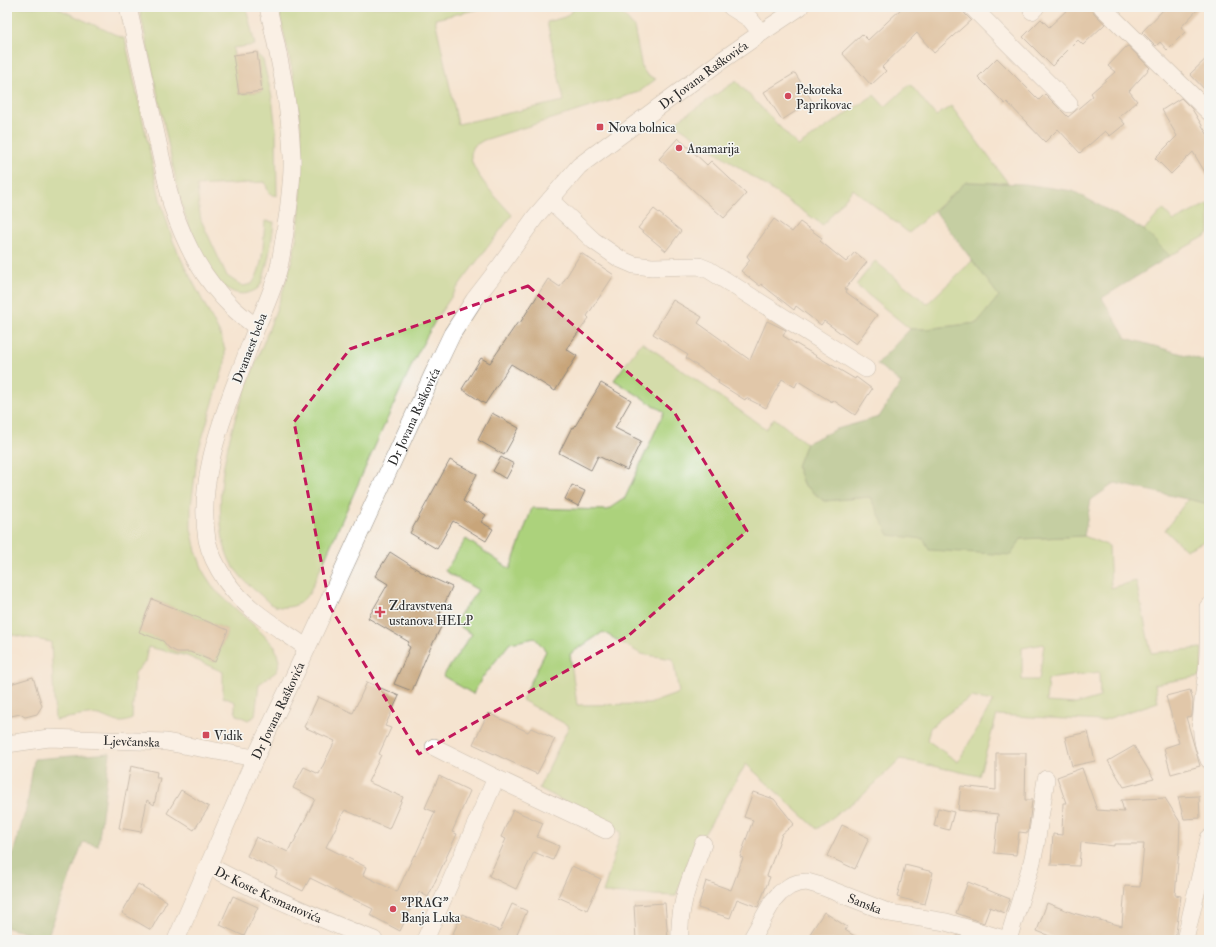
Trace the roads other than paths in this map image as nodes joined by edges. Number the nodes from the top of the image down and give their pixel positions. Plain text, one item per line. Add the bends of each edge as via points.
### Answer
1 (128, 7) edge
2 (268, 7) edge
3 (730, 7) edge
4 (800, 7) edge
5 (972, 7) edge
6 (1102, 7) edge
7 (761, 33) junction
8 (1069, 104) dead end
9 (1209, 112) edge
10 (550, 200) junction
11 (256, 327) junction
12 (866, 369) dead end
13 (1208, 607) dead end
14 (307, 648) junction
15 (7, 744) edge
16 (434, 747) dead end
17 (255, 758) junction
18 (1209, 760) edge
19 (496, 778) junction
20 (1046, 779) dead end
21 (606, 830) dead end
22 (1209, 838) edge
23 (703, 844) dead end
24 (209, 866) junction
25 (176, 940) edge
26 (374, 940) edge
27 (425, 940) edge
28 (680, 940) edge
29 (751, 940) edge
30 (1007, 940) edge
31 (1185, 940) edge

1 - 11 street via 172,206 181,232 198,265 216,291
2 - 11 street, Dvanaest beba via 280,58 292,157 284,242 269,299
3 - 7 street via 750,19
4 - 7 street, Dr Jovana Raškovića
5 - 8 street
6 - 9 street
7 - 10 street, Dr Jovana Raškovića via 579,166
10 - 12 street via 594,241 620,259 634,265 699,266 709,270
10 - 14 street, Dr Jovana Raškovića via 474,300 452,334
11 - 14 street, Dvanaest beba via 222,418 211,463 205,507 207,540 227,582 249,607
13 - 18 street via 1209,639 1201,715 1203,745
14 - 17 street, Dr Jovana Raškovića
15 - 17 street, Ljevčanska via 49,738 166,742
16 - 19 street
17 - 24 street, Dr Jovana Raškovića
19 - 21 street
19 - 27 street
20 - 30 street via 1032,862
22 - 31 street
23 - 28 street via 684,898 680,916
24 - 25 street, Dr Jovana Raškovića
24 - 26 street, Dr Koste Krsmanovića via 326,921
29 - 30 street, Sanska via 780,893 790,886 807,882 890,913 946,922

